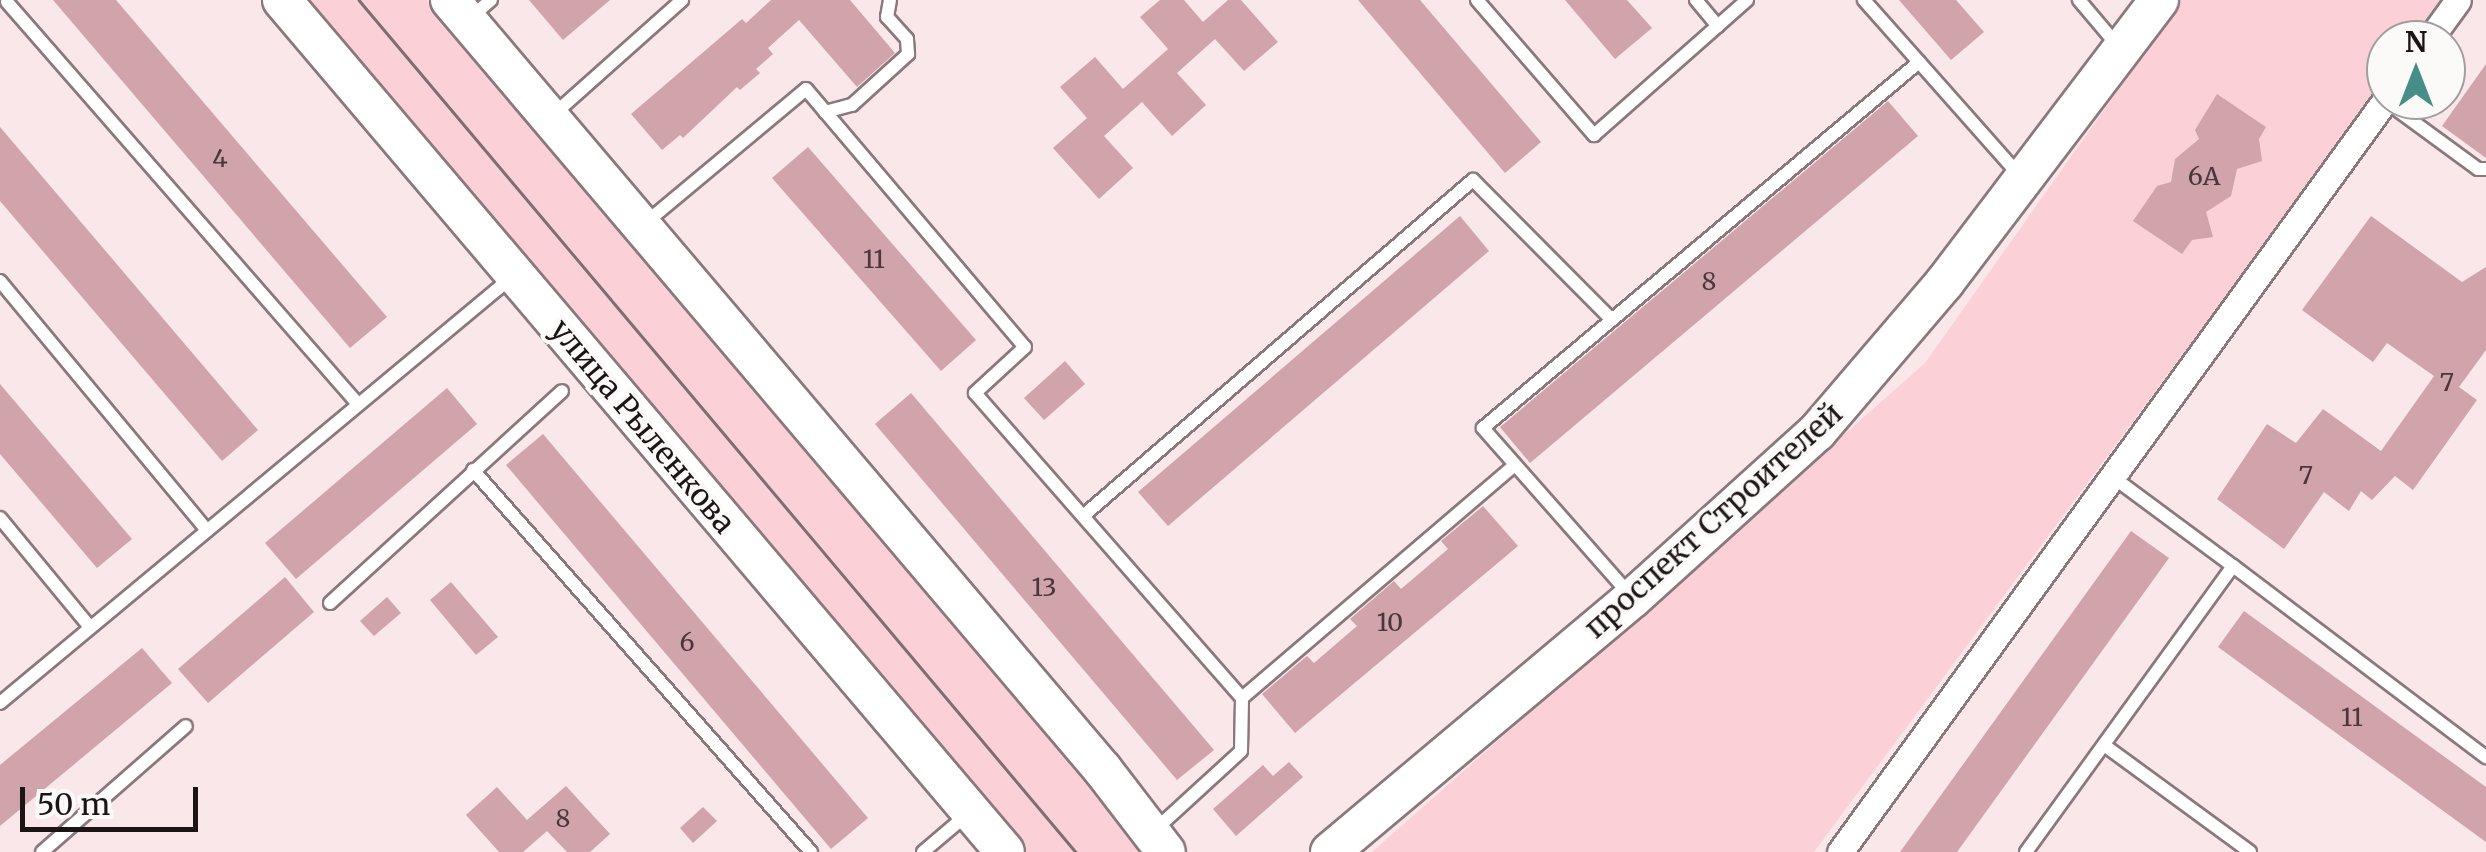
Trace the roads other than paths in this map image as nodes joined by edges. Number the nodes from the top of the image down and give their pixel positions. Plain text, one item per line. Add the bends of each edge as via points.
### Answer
1 (282, 0) edge
2 (682, 0) edge
3 (890, 0) edge
4 (1477, 0) edge
5 (1696, 0) edge
6 (1748, 0) edge
7 (1864, 0) edge
8 (2079, 0) edge
9 (2159, 0) edge
10 (5, 3) edge
11 (469, 7) edge
12 (1718, 26) junction
13 (2122, 51) junction
14 (1919, 62) junction
15 (825, 112) junction
16 (550, 118) junction
17 (2372, 120) edge
18 (2413, 120) edge
19 (2486, 169) edge
20 (2023, 180) junction
21 (642, 226) junction
22 (514, 275) junction
23 (0, 281) edge
24 (1612, 320) junction
25 (562, 391) dead end
26 (357, 403) junction
27 (1514, 466) junction
28 (474, 470) junction
29 (2114, 478) junction
30 (1082, 516) junction
31 (0, 518) edge
32 (206, 529) junction
33 (2233, 566) junction
34 (1633, 598) junction
35 (330, 603) dead end
36 (90, 627) junction
37 (1242, 698) junction
38 (0, 703) edge
39 (186, 726) dead end
40 (2104, 744) junction
41 (2486, 757) edge
42 (971, 812) junction
43 (1159, 843) edge
44 (1337, 849) edge
45 (42, 852) edge
46 (811, 852) edge
47 (923, 852) edge
48 (1005, 852) edge
49 (1840, 852) edge
50 (2026, 852) edge
51 (2250, 852) edge

1 - 22 main road, улица Рыленкова
2 - 16 lane
3 - 15 lane via 886,17 907,39 908,54 852,105
4 - 12 lane via 1594,135
5 - 12 lane
6 - 12 lane
7 - 14 lane
8 - 13 lane
9 - 13 main road, проспект Строителей
10 - 26 lane
11 - 16 main road
13 - 20 main road, проспект Строителей
14 - 20 lane
14 - 24 lane
15 - 21 lane via 806,89
15 - 30 lane via 1025,347 976,393
16 - 21 main road
17 - 29 street
18 - 19 lane
20 - 34 main road, проспект Строителей via 1817,432
21 - 43 main road
22 - 26 lane
22 - 42 main road, улица Рыленкова
23 - 32 lane
24 - 27 lane via 1483,428
24 - 30 lane via 1474,180
25 - 28 lane
26 - 32 lane
27 - 34 lane
27 - 37 lane
28 - 35 lane
28 - 46 lane
29 - 33 lane
29 - 49 street
30 - 37 lane
31 - 36 lane
32 - 36 lane
33 - 40 lane
33 - 41 lane
34 - 44 main road, проспект Строителей
36 - 38 lane
37 - 43 lane via 1241,751
39 - 45 lane
40 - 50 lane
40 - 51 lane
42 - 47 lane
42 - 48 main road, улица Рыленкова

